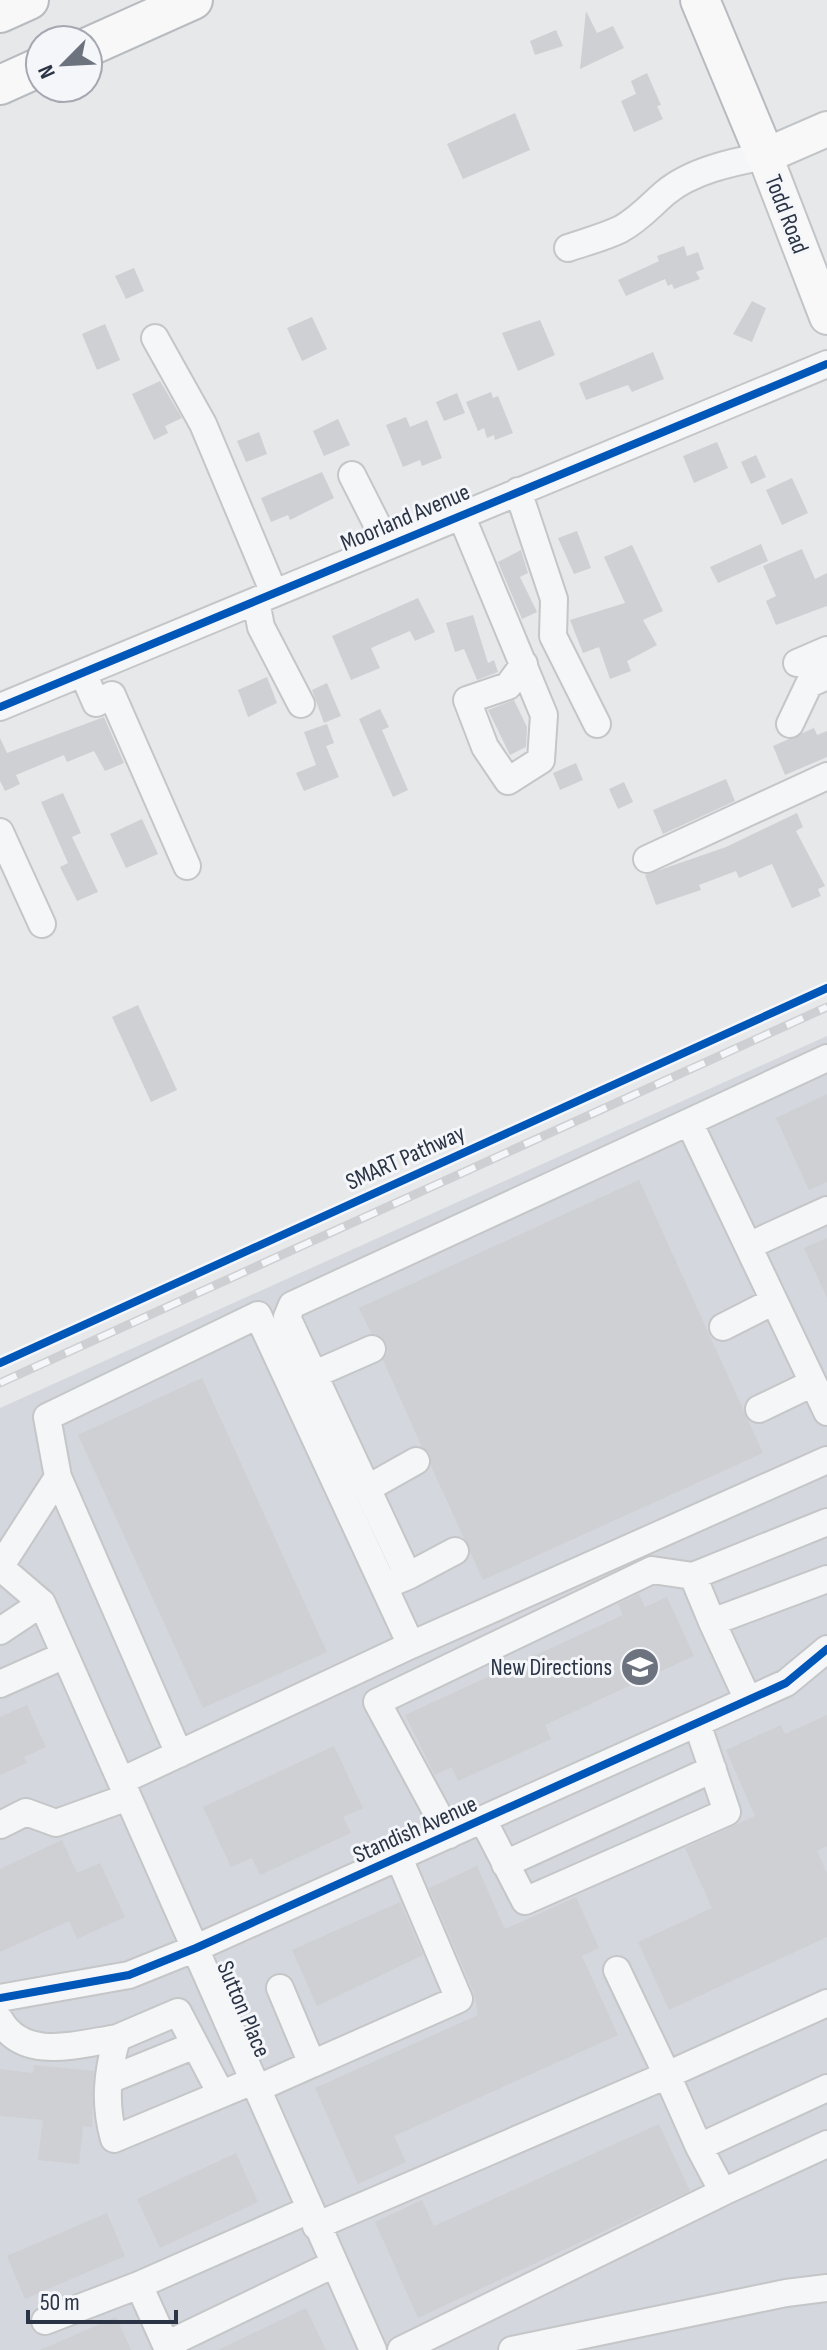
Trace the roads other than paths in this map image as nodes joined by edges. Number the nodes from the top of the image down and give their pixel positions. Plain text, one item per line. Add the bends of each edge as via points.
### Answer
1 (193, 0) edge
2 (208, 0) edge
3 (700, 0) edge
4 (152, 19) junction
5 (104, 40) edge
6 (24, 74) edge
7 (0, 85) edge
8 (827, 129) edge
9 (765, 156) junction
10 (568, 248) dead end
11 (827, 317) edge
12 (155, 338) dead end
13 (827, 364) edge
14 (352, 475) dead end
15 (518, 491) junction
16 (461, 515) junction
17 (388, 546) junction
18 (265, 597) junction
19 (827, 650) edge
20 (797, 663) dead end
21 (524, 664) dead end
22 (83, 673) junction
23 (827, 676) edge
24 (301, 704) dead end
25 (0, 707) edge
26 (597, 724) dead end
27 (790, 724) dead end
28 (827, 776) edge
29 (0, 832) edge
30 (647, 859) dead end
31 (187, 866) dead end
32 (42, 924) dead end
33 (827, 1058) edge
34 (689, 1122) junction
35 (827, 1210) edge
36 (748, 1246) junction
37 (774, 1301) junction
38 (723, 1327) dead end
39 (372, 1349) dead end
40 (315, 1374) junction
41 (813, 1383) junction
42 (759, 1409) dead end
43 (827, 1412) edge
44 (827, 1460) edge
45 (416, 1461) dead end
46 (58, 1477) junction
47 (368, 1488) junction
48 (827, 1522) edge
49 (455, 1551) dead end
50 (0, 1567) edge
51 (693, 1576) junction
52 (827, 1579) edge
53 (396, 1581) junction
54 (42, 1603) junction
55 (712, 1622) junction
56 (0, 1631) edge
57 (411, 1645) junction
58 (827, 1649) edge
59 (65, 1655) junction
60 (0, 1684) edge
61 (748, 1700) junction
62 (697, 1723) junction
63 (179, 1754) junction
64 (713, 1769) junction
65 (125, 1789) junction
66 (483, 1820) junction
67 (0, 1825) edge
68 (449, 1835) junction
69 (399, 1858) junction
70 (505, 1864) junction
71 (196, 1948) junction
72 (617, 1970) dead end
73 (280, 1988) dead end
74 (0, 1998) edge
75 (827, 2003) edge
76 (0, 2020) edge
77 (117, 2038) junction
78 (195, 2045) junction
79 (312, 2064) junction
80 (667, 2075) junction
81 (109, 2080) junction
82 (254, 2085) junction
83 (827, 2088) edge
84 (221, 2094) junction
85 (827, 2144) edge
86 (699, 2147) junction
87 (723, 2192) junction
88 (313, 2218) junction
89 (334, 2264) junction
90 (139, 2285) junction
91 (827, 2288) edge
92 (45, 2321) dead end
93 (165, 2348) edge
94 (373, 2350) edge
95 (401, 2350) edge
96 (512, 2350) edge

1 - 4 highway
2 - 4 highway
3 - 9 highway
4 - 5 highway
6 - 7 highway
8 - 9 main road
9 - 10 street via 691,178 620,230
9 - 11 main road, Todd Road
12 - 18 street via 203,424
13 - 15 street, Moorland Avenue
14 - 17 street
15 - 16 street, Moorland Avenue
15 - 26 street via 554,599 553,636
16 - 17 street, Moorland Avenue
16 - 21 street
17 - 18 street, Moorland Avenue
18 - 22 street, Moorland Avenue
18 - 24 street via 261,627
19 - 20 street
22 - 25 street, Moorland Avenue
22 - 31 street via 96,703 112,695
23 - 27 street via 809,684
28 - 30 street
29 - 32 street
33 - 34 street
34 - 36 street
34 - 40 street via 292,1305 287,1317
35 - 36 street
36 - 37 street
37 - 38 street
37 - 41 street
39 - 40 street
40 - 47 street
41 - 42 street
41 - 43 street
44 - 57 street
45 - 47 street
46 - 50 street
46 - 53 street via 47,1417 258,1315
46 - 63 street
47 - 53 street
48 - 51 street
49 - 53 street
50 - 54 street, Sutton Place
51 - 55 street
51 - 68 street via 652,1570 377,1702
52 - 55 street
53 - 57 street
54 - 56 street
54 - 59 street, Sutton Place
55 - 61 street
57 - 63 street
58 - 61 street, Standish Avenue via 786,1683
59 - 60 street
59 - 65 street, Sutton Place
61 - 62 street, Standish Avenue
62 - 64 street
62 - 66 street, Standish Avenue
63 - 65 street
64 - 70 street
64 - 70 street via 727,1812 525,1901
65 - 67 street via 56,1823 26,1812
65 - 71 street, Sutton Place
66 - 68 street, Standish Avenue
66 - 70 street
68 - 69 street, Standish Avenue
69 - 71 street, Standish Avenue
69 - 79 street via 459,1999
71 - 74 street, Standish Avenue via 129,1975
71 - 82 street, Sutton Place
72 - 80 street
73 - 79 street
75 - 80 street
76 - 77 street via 6,2030 42,2049
77 - 78 street via 178,2012
77 - 81 street
78 - 81 street
78 - 84 street
79 - 82 street
80 - 86 street
80 - 88 street
81 - 84 street via 106,2111 114,2139
82 - 84 street
82 - 88 street, Sutton Place
83 - 86 street
85 - 87 street
86 - 87 street
87 - 95 street
88 - 89 street, Sutton Place
88 - 90 street
89 - 93 street
89 - 94 street, Sutton Place
90 - 92 street
90 - 93 street
91 - 96 street

